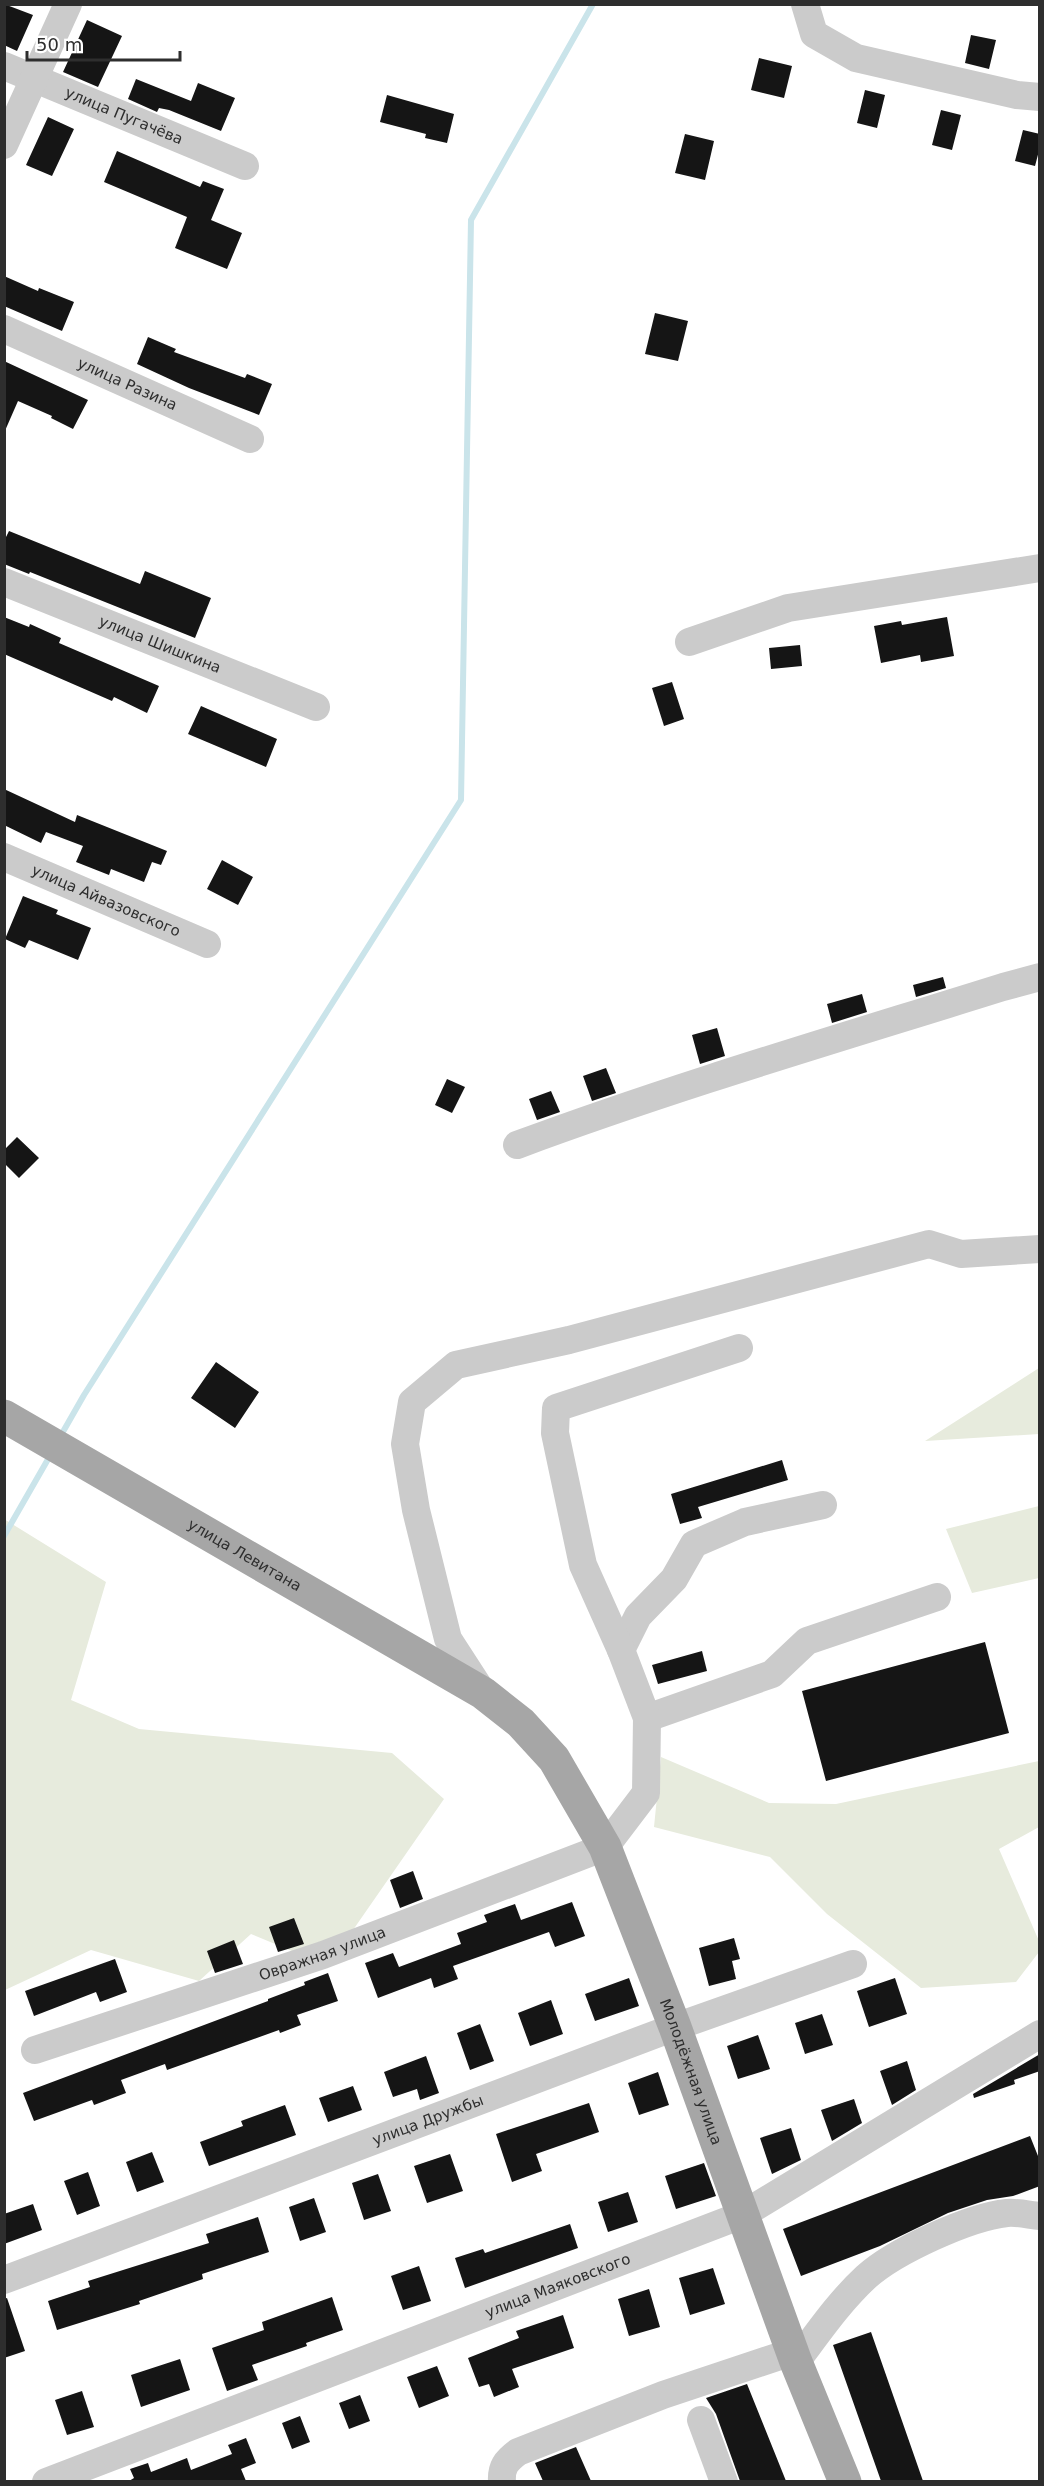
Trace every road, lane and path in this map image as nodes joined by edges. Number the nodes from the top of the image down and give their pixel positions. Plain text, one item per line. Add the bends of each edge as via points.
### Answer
1 (68, 4) edge
2 (806, 4) edge
3 (4, 66) edge
4 (35, 78) junction
5 (1040, 97) edge
6 (4, 145) edge
7 (245, 166) dead end
8 (4, 329) edge
9 (250, 439) dead end
10 (1040, 568) edge
11 (4, 582) edge
12 (688, 642) dead end
13 (316, 707) dead end
14 (4, 856) edge
15 (207, 944) dead end
16 (1040, 977) edge
17 (516, 1145) dead end
18 (1040, 1250) edge
19 (739, 1348) dead end
20 (4, 1416) edge
21 (824, 1505) dead end
22 (937, 1597) dead end
23 (621, 1650) junction
24 (483, 1693) junction
25 (647, 1718) junction
26 (605, 1847) junction
27 (853, 1964) dead end
28 (675, 2027) junction
29 (1040, 2034) edge
30 (34, 2050) dead end
31 (742, 2215) junction
32 (1040, 2216) edge
33 (4, 2280) edge
34 (794, 2357) junction
35 (701, 2420) dead end
36 (46, 2481) edge
37 (502, 2481) edge
38 (724, 2481) edge
39 (845, 2481) edge

1 - 4 street
2 - 5 street via 814,34 856,58
3 - 4 street, улица Пугачёва
4 - 6 street
4 - 7 street, улица Пугачёва
8 - 9 street, улица Разина
10 - 12 street via 788,608
11 - 13 street, улица Шишкина
14 - 15 street, улица Айвазовского
16 - 17 street via 714,1077
18 - 24 street via 961,1254 929,1244 569,1340 456,1365 412,1402 405,1444 416,1510 448,1639
19 - 23 street via 556,1408 555,1433 583,1565
20 - 24 main road, улица Левитана
21 - 23 street via 745,1522 694,1544 674,1579 638,1616
22 - 25 street via 807,1641 772,1674
23 - 25 street
24 - 26 main road, Молодёжная улица via 521,1723 554,1760
25 - 26 street via 646,1793
26 - 28 main road, Молодёжная улица
26 - 30 street, Овражная улица via 323,1955
27 - 28 street, улица Дружбы
28 - 31 main road, Молодёжная улица
28 - 33 street, улица Дружбы
29 - 31 street, улица Маяковского
31 - 34 main road, Молодёжная улица
31 - 36 street, улица Маяковского
32 - 34 street via 1008,2213 984,2218 902,2253 867,2277
34 - 37 street via 663,2395 518,2452 506,2461
34 - 39 main road, Молодёжная улица
35 - 38 street

